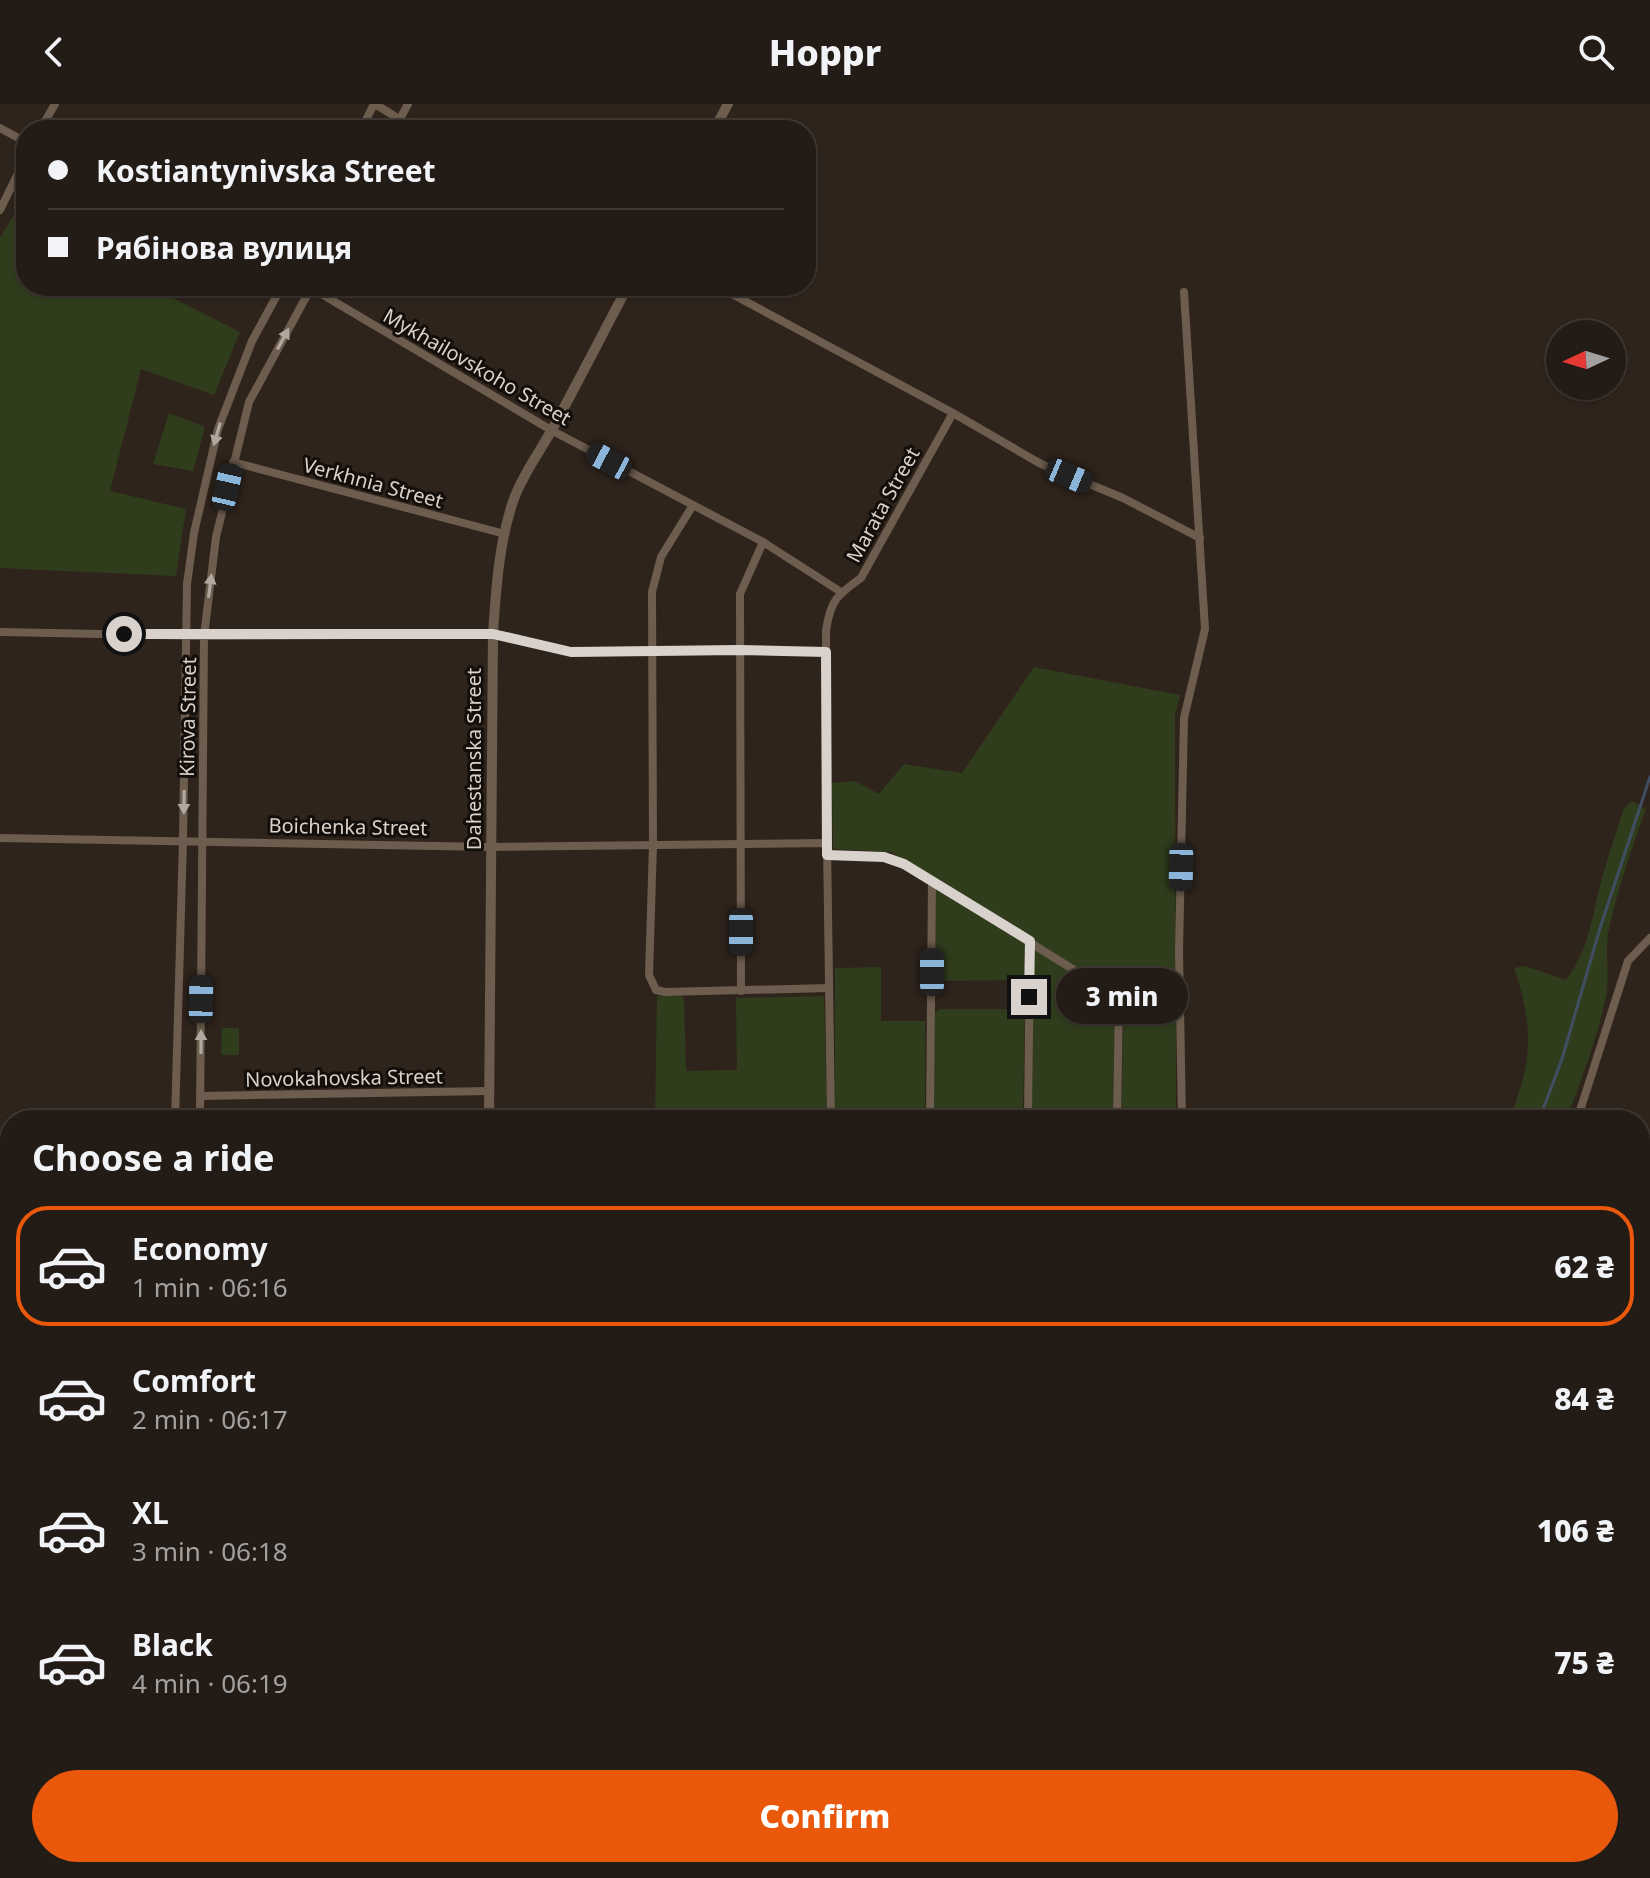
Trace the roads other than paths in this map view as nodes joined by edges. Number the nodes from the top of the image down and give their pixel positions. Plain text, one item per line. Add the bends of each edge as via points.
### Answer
1 (375, 104) edge
2 (398, 120) edge
3 (16, 177) edge
4 (0, 210) edge
5 (1184, 292) dead end
6 (277, 296) edge
7 (305, 296) edge
8 (325, 296) edge
9 (623, 296) edge
10 (736, 296) edge
11 (953, 413) junction
12 (551, 430) junction
13 (233, 462) junction
14 (693, 505) junction
15 (505, 534) junction
16 (1200, 538) junction
17 (763, 542) junction
18 (841, 592) junction
19 (0, 632) edge
20 (493, 634) junction
21 (185, 635) junction
22 (204, 636) junction
23 (738, 650) junction
24 (651, 651) junction
25 (826, 652) junction
26 (0, 838) edge
27 (183, 840) junction
28 (202, 840) junction
29 (827, 843) junction
30 (741, 844) junction
31 (653, 845) junction
32 (491, 847) junction
33 (827, 855) junction
34 (932, 881) junction
35 (1650, 938) edge
36 (1030, 941) junction
37 (829, 988) junction
38 (741, 991) junction
39 (489, 1091) junction
40 (200, 1096) junction
41 (175, 1110) edge
42 (200, 1110) edge
43 (489, 1110) edge
44 (831, 1110) edge
45 (930, 1110) edge
46 (1028, 1110) edge
47 (1117, 1110) edge
48 (1182, 1110) edge
49 (1580, 1110) edge

1 - 2 street
3 - 4 street
5 - 16 street
6 -> 21 street, Kirova Street via 252,341 218,429 194,533
13 -> 7 street, Kirova Street via 249,402
8 - 12 street, Mykhailovskoho Street
9 - 12 street, Dahestanska Street
10 - 11 street
11 - 16 street via 1041,464
11 - 18 street, Marata Street via 861,578
12 - 14 street, Mykhailovskoho Street
12 - 15 street, Dahestanska Street via 525,473
13 - 15 street, Verkhnia Street
22 -> 13 street, Kirova Street via 216,537
14 - 17 street, Mykhailovskoho Street
14 - 24 street via 661,557 652,592
15 - 20 street, Dahestanska Street
16 - 48 street via 1205,629 1184,718
17 - 18 street, Mykhailovskoho Street
17 - 23 street via 740,594
18 - 25 street, Marata Street via 828,614
19 - 21 street
20 - 22 street
20 - 24 street via 571,652
20 - 32 street, Dahestanska Street
21 - 22 street
21 -> 27 street, Kirova Street
22 - 28 street, Kirova Street
23 - 24 street
23 - 25 street
23 - 30 street
24 - 31 street
25 - 29 street, Marata Street
26 - 27 street, Boichenka Street
27 - 28 street, Boichenka Street
27 - 41 street, Kirova Street
28 - 32 street, Boichenka Street
40 -> 28 street, Kirova Street
29 - 30 street, Boichenka Street
29 - 33 street
30 - 31 street, Boichenka Street
30 - 38 street
31 - 32 street, Boichenka Street
31 - 38 street via 652,984 665,992
32 - 39 street, Dahestanska Street
33 - 34 street via 884,857
33 - 37 street
34 - 36 street
34 - 45 street
35 - 49 street via 1628,961
36 - 46 street
36 - 47 street via 1119,998
37 - 38 street
37 - 44 street
39 - 40 street, Novokahovska Street
39 - 43 street, Dahestanska Street
40 - 42 street, Kirova Street

